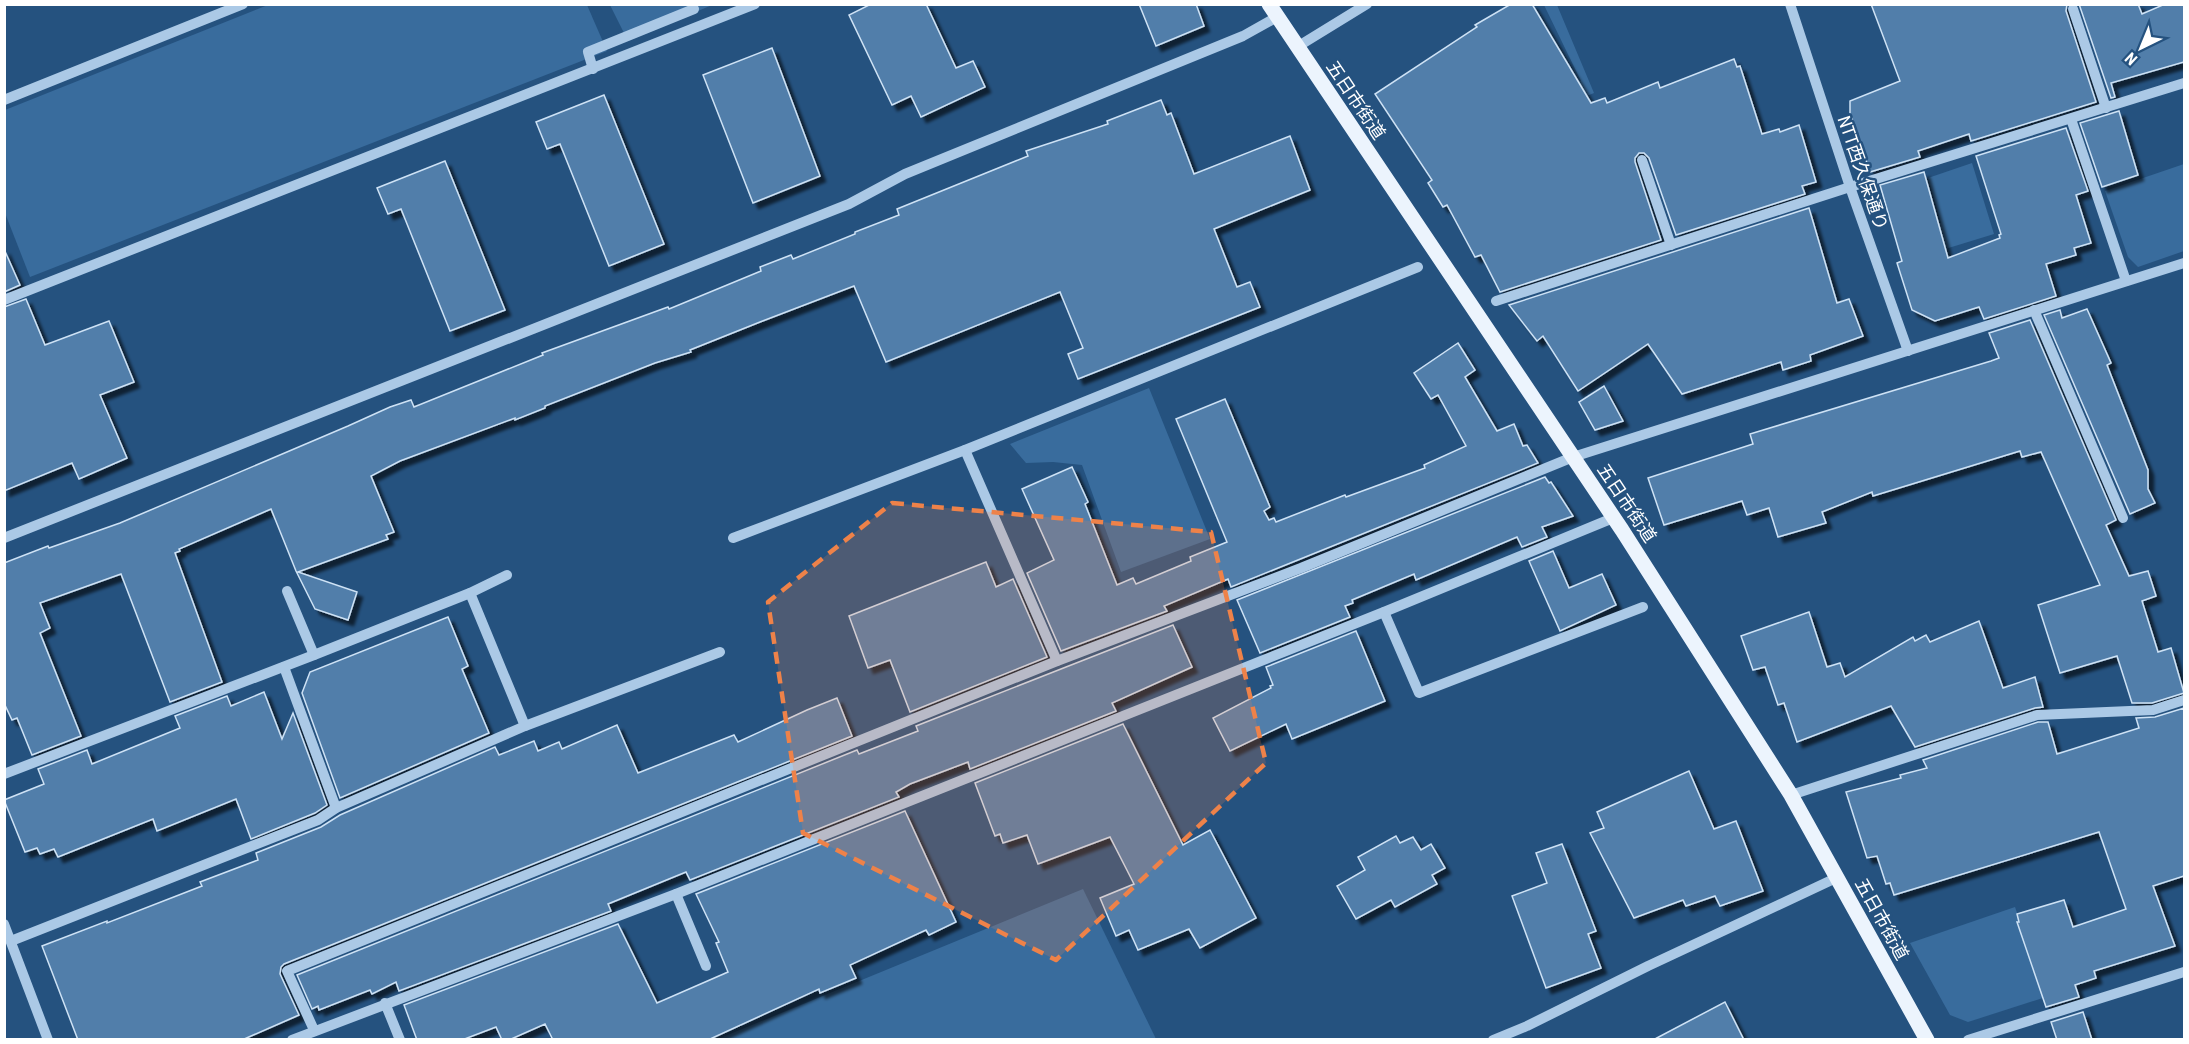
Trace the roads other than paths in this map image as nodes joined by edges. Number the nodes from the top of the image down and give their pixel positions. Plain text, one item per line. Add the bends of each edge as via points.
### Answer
1 (243, 4) edge
2 (755, 4) edge
3 (1367, 4) edge
4 (1790, 4) edge
5 (694, 9) dead end
6 (2073, 9) dead end
7 (1273, 11) edge
8 (1297, 47) junction
9 (593, 69) junction
10 (2184, 83) edge
11 (4, 100) edge
12 (2106, 108) junction
13 (2071, 119) junction
14 (1642, 160) dead end
15 (1850, 187) junction
16 (1671, 245) junction
17 (2184, 263) edge
18 (1418, 267) dead end
19 (2126, 281) junction
20 (4, 300) edge
21 (1496, 302) dead end
22 (2034, 310) junction
23 (1908, 351) junction
24 (965, 450) junction
25 (1573, 457) junction
26 (1613, 518) junction
27 (2123, 518) dead end
28 (4, 538) edge
29 (733, 538) dead end
30 (507, 576) dead end
31 (287, 591) dead end
32 (470, 593) junction
33 (1642, 607) dead end
34 (1384, 612) junction
35 (720, 652) dead end
36 (314, 655) junction
37 (1057, 661) junction
38 (284, 667) junction
39 (2184, 700) edge
40 (525, 726) junction
41 (4, 774) edge
42 (1791, 795) junction
43 (336, 808) junction
44 (1836, 878) junction
45 (676, 894) junction
46 (4, 924) edge
47 (11, 941) junction
48 (706, 966) dead end
49 (2184, 972) edge
50 (385, 1003) junction
51 (314, 1030) junction
52 (48, 1040) edge
53 (292, 1040) edge
54 (399, 1040) edge
55 (1493, 1040) edge
56 (1927, 1040) edge
57 (1968, 1040) edge

1 - 11 street
2 - 9 street
3 - 8 street
4 - 15 street, NTT西久保通り
5 - 9 street via 588,52
6 - 12 street
7 - 8 main road, 五日市街道
7 - 28 street via 1243,36 905,174 849,204
8 - 25 main road, 五日市街道
9 - 20 street
10 - 12 street
12 - 13 street
13 - 15 street
13 - 19 street
14 - 16 street
15 - 16 street
15 - 23 street, NTT西久保通り
16 - 21 street
17 - 19 street
18 - 24 street
19 - 22 street
22 - 23 street
22 - 27 street
23 - 25 street
24 - 29 street
24 - 37 street
25 - 26 main road, 五日市街道
25 - 37 street via 1301,568
26 - 34 street
26 - 42 main road, 五日市街道
30 - 32 street
31 - 36 street
32 - 36 street
32 - 40 street
33 - 34 street via 1419,693
34 - 45 street
35 - 40 street
36 - 38 street
37 - 51 street via 287,971
38 - 41 street
38 - 43 street
39 - 42 street via 2153,710 2037,715
40 - 43 street
42 - 44 main road, 五日市街道
43 - 47 street via 318,820
44 - 55 street
44 - 56 main road, 五日市街道
45 - 48 street
45 - 50 street
46 - 47 street
47 - 52 street
49 - 57 street
50 - 51 street
50 - 54 street
51 - 53 street

